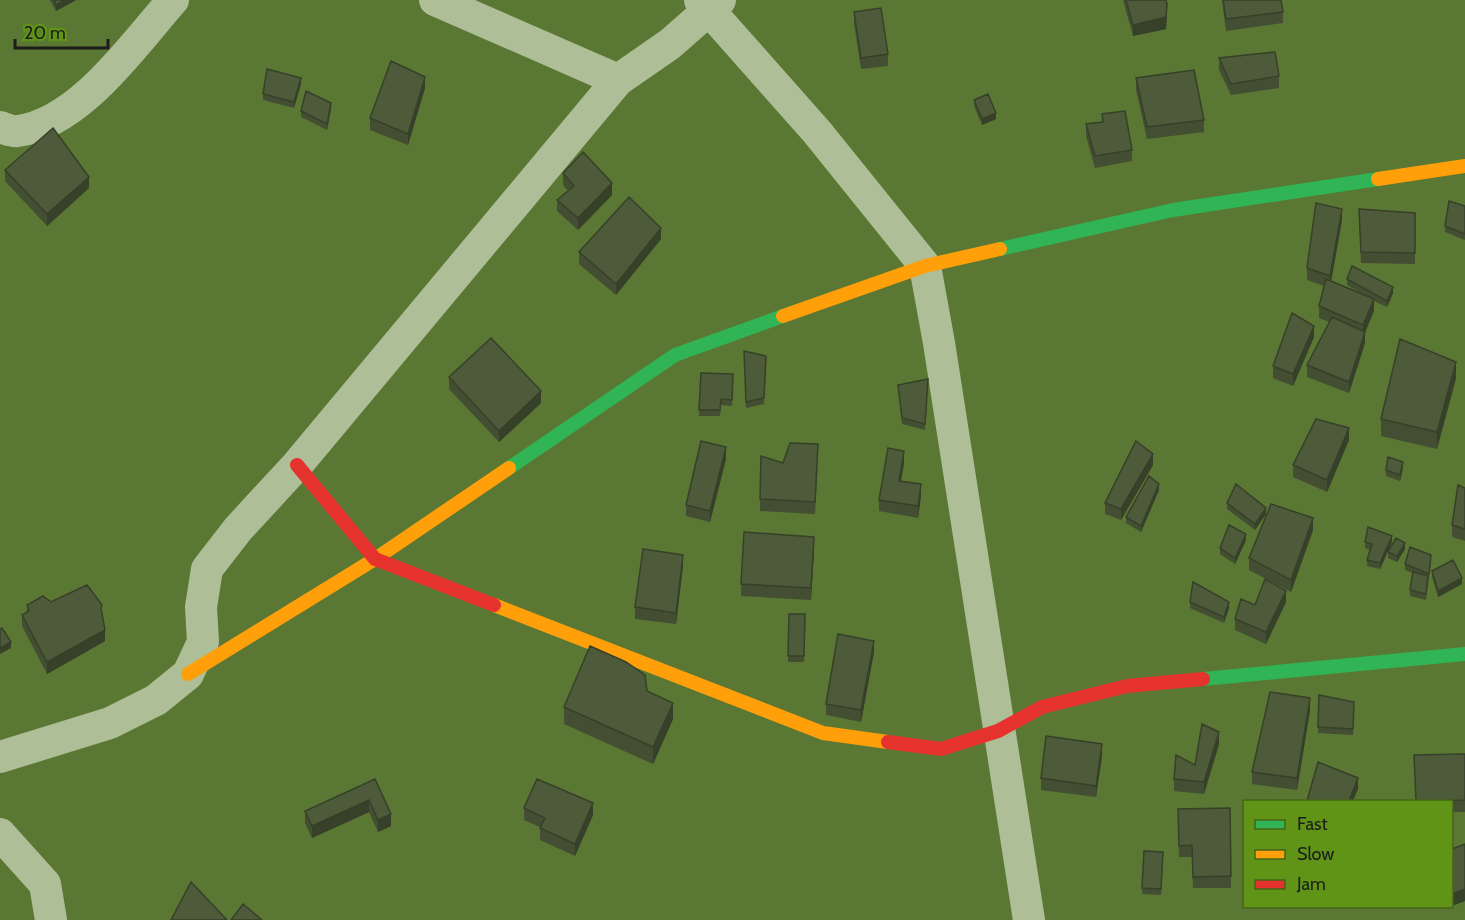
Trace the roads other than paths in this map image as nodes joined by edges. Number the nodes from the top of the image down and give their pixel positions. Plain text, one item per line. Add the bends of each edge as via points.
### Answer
1 (173, 0) edge
2 (435, 0) edge
3 (710, 3) edge
4 (618, 80) junction
5 (0, 127) edge
6 (1465, 166) edge
7 (925, 266) junction
8 (297, 465) junction
9 (375, 559) junction
10 (1465, 654) edge
11 (188, 675) junction
12 (998, 732) junction
13 (0, 758) edge
14 (0, 834) edge
15 (51, 920) edge
16 (1029, 920) edge

1 - 5 street via 92,93 45,124 16,132
2 - 4 street
3 - 4 street via 670,45
3 - 7 street via 747,56 817,132
4 - 8 street
6 - 7 street via 1173,210
7 - 9 street via 675,355
7 - 12 street
8 - 9 street
8 - 11 street via 207,569 201,607 203,642
9 - 11 street
9 - 12 street via 823,733 941,749
10 - 12 street via 1127,686 1042,707
11 - 13 street via 156,700 110,723
12 - 16 street
14 - 15 street via 45,885

